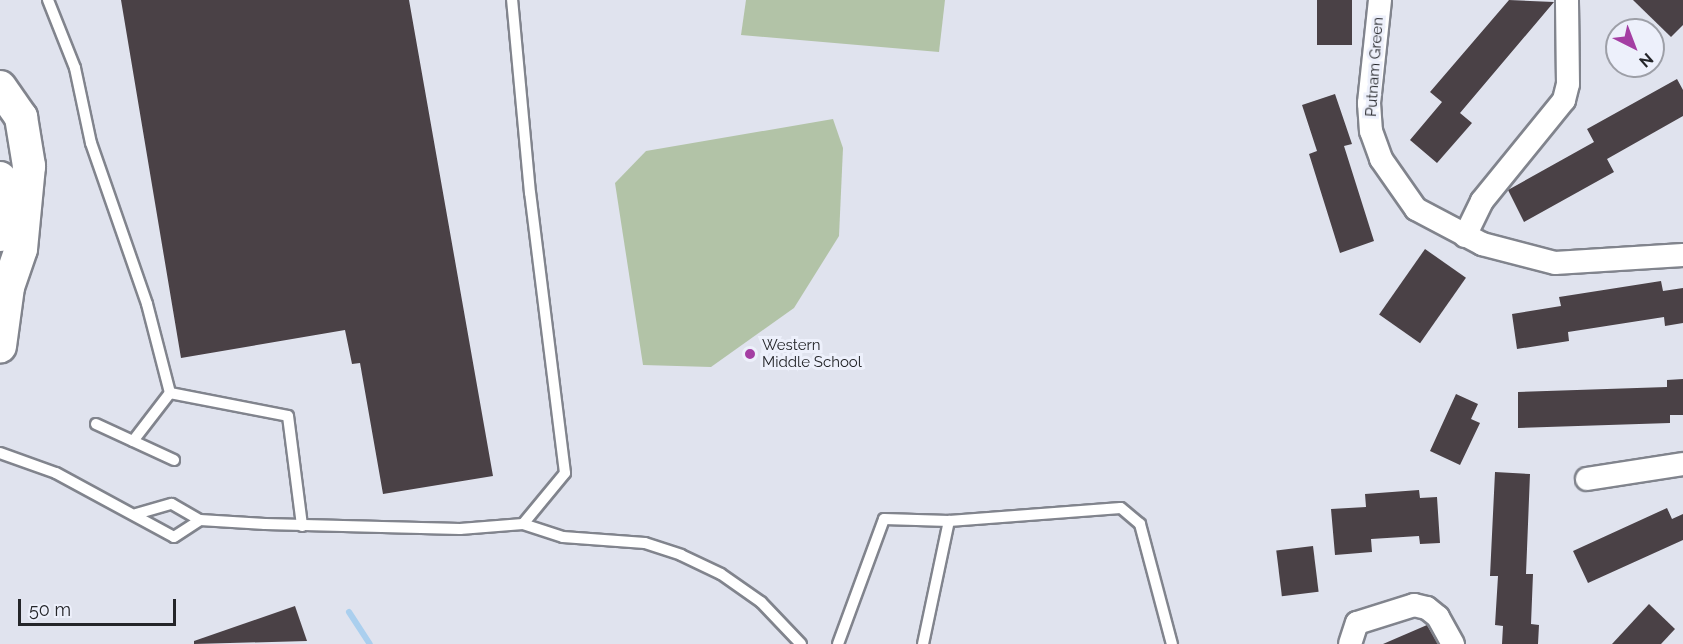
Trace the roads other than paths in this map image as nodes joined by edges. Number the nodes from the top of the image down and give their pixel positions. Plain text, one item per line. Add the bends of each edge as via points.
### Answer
1 (48, 0) edge
2 (512, 0) edge
3 (1380, 0) edge
4 (1567, 0) edge
5 (0, 87) edge
6 (0, 178) edge
7 (0, 235) edge
8 (1465, 236) junction
9 (0, 241) edge
10 (1683, 255) edge
11 (8, 287) junction
12 (0, 346) edge
13 (170, 393) junction
14 (96, 424) dead end
15 (133, 441) junction
16 (0, 453) edge
17 (174, 460) dead end
18 (1683, 464) edge
19 (1587, 479) dead end
20 (136, 514) junction
21 (200, 520) junction
22 (948, 521) junction
23 (523, 524) junction
24 (302, 526) junction
25 (801, 644) edge
26 (838, 644) edge
27 (923, 644) edge
28 (1172, 644) edge
29 (1350, 644) edge
30 (1453, 644) edge

1 - 13 lane via 75,68 91,143 147,304
2 - 23 lane via 530,193 565,473
3 - 8 street, Putnam Green via 1369,103 1375,145 1410,204
4 - 8 street via 1568,84 1564,99 1482,201
5 - 11 main road via 21,117 29,166 21,249
6 - 7 main road
8 - 10 street, Putnam Green via 1501,251 1555,263
9 - 11 main road
11 - 12 main road
13 - 15 lane
13 - 24 lane via 288,416
14 - 15 lane
15 - 17 lane
16 - 20 lane via 56,473
18 - 19 street
20 - 21 lane via 172,504
20 - 21 lane via 174,537
21 - 24 lane
22 - 26 lane via 884,519
22 - 27 lane
22 - 28 lane via 1121,508 1140,524
23 - 24 lane via 460,529
23 - 25 lane via 563,537 645,543 681,555 722,573 761,602
29 - 30 street via 1359,622 1414,605 1427,608 1438,617

